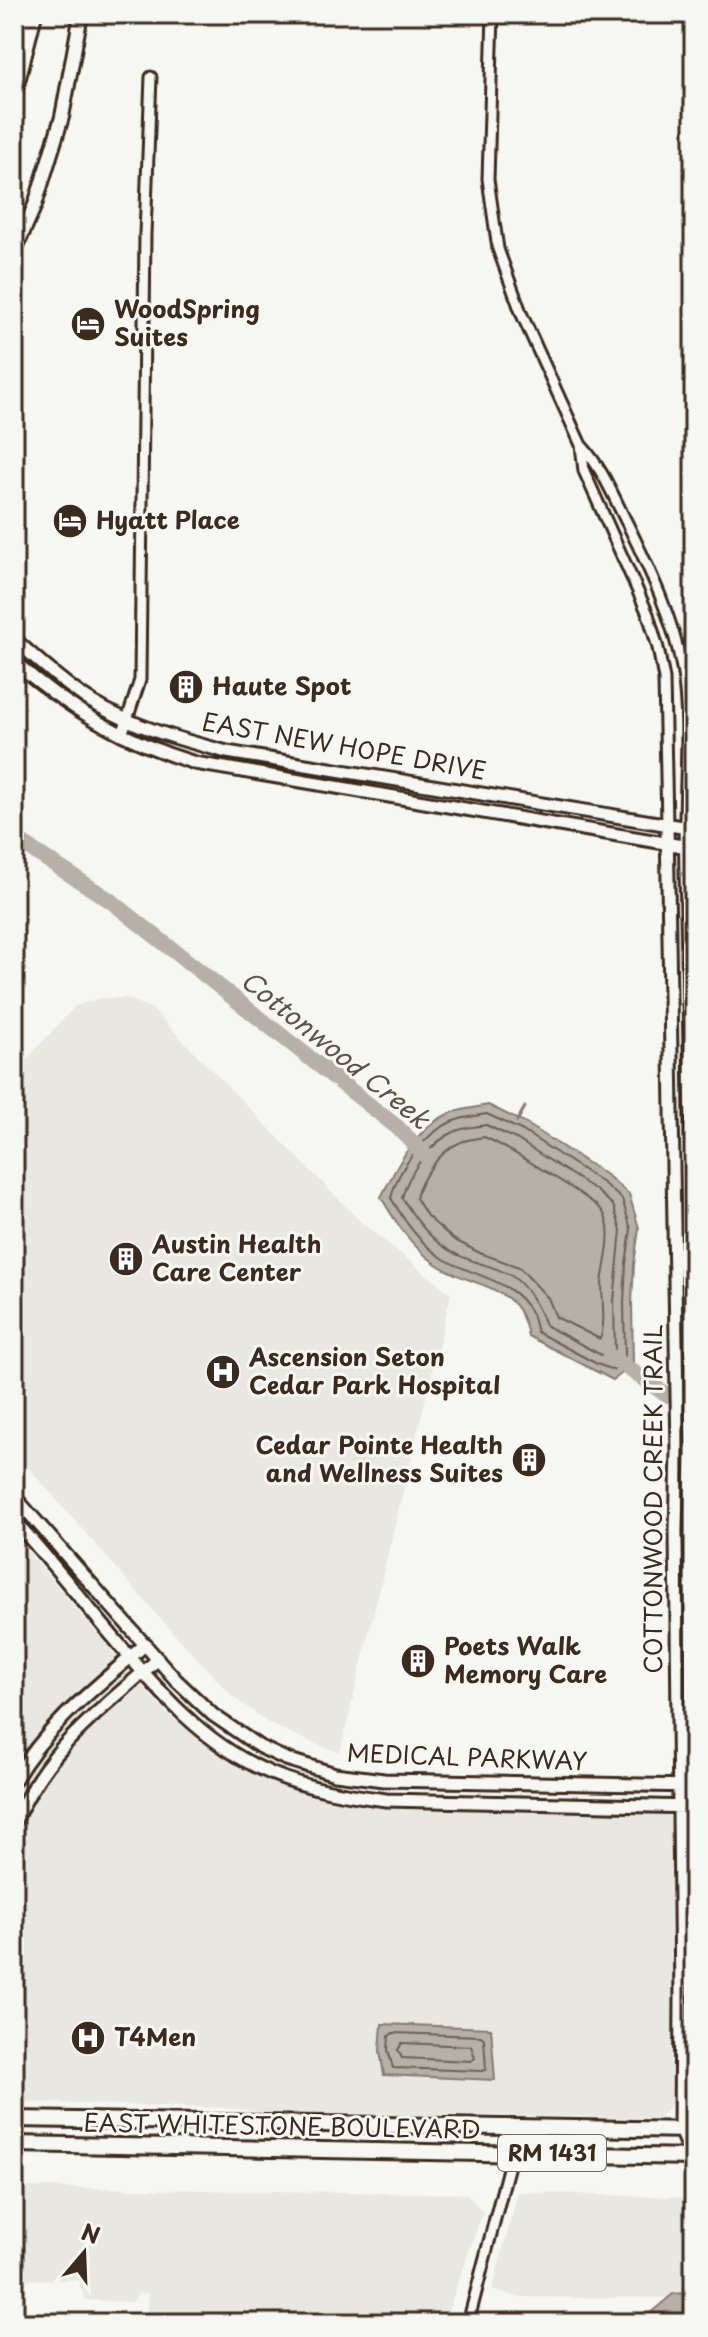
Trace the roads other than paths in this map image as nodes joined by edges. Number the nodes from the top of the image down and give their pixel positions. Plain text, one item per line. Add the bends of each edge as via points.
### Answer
1 (33, 14) edge
2 (81, 14) edge
3 (493, 14) edge
4 (151, 77) dead end
5 (14, 89) edge
6 (14, 252) edge
7 (581, 445) junction
8 (664, 607) junction
9 (648, 614) junction
10 (14, 639) edge
11 (14, 661) edge
12 (127, 720) junction
13 (122, 735) junction
14 (393, 780) junction
15 (383, 796) junction
16 (667, 825) junction
17 (689, 828) edge
18 (667, 844) junction
19 (690, 847) edge
20 (694, 971) edge
21 (687, 995) junction
22 (675, 1144) junction
23 (694, 1144) edge
24 (694, 1215) edge
25 (14, 1496) edge
26 (14, 1520) edge
27 (146, 1644) junction
28 (130, 1657) junction
29 (158, 1659) junction
30 (143, 1672) junction
31 (14, 1781) edge
32 (424, 1781) junction
33 (679, 1786) junction
34 (694, 1786) edge
35 (423, 1800) junction
36 (679, 1806) junction
37 (694, 1807) edge
38 (14, 1823) edge
39 (14, 2119) edge
40 (687, 2130) edge
41 (14, 2144) edge
42 (693, 2152) edge
43 (512, 2153) junction
44 (468, 2323) edge

1 - 5 highway
2 - 6 main road via 62,117 35,205
3 - 7 street via 488,179 498,249
4 - 12 street via 140,680
7 - 8 street via 596,462
7 - 9 street via 584,471
8 - 9 street
8 - 17 street via 682,667
9 - 16 street via 664,679
10 - 12 street, EAST NEW HOPE DRIVE via 58,677
11 - 13 street, EAST NEW HOPE DRIVE via 66,702
12 - 13 street
12 - 14 street, EAST NEW HOPE DRIVE via 227,752
13 - 15 street, EAST NEW HOPE DRIVE via 195,763
14 - 15 street
14 - 16 street, EAST NEW HOPE DRIVE
15 - 18 street, EAST NEW HOPE DRIVE
16 - 17 street, EAST NEW HOPE DRIVE
16 - 18 street, COTTONWOOD CREEK TRAIL
17 - 19 street
18 - 19 street, EAST NEW HOPE DRIVE
18 - 22 street, COTTONWOOD CREEK TRAIL
19 - 21 street
20 - 21 street
21 - 23 street
22 - 23 street
22 - 33 street, COTTONWOOD CREEK TRAIL
23 - 24 street
25 - 27 street, MEDICAL PARKWAY
26 - 28 street, MEDICAL PARKWAY
27 - 28 street
27 - 29 street, MEDICAL PARKWAY
28 - 30 street, MEDICAL PARKWAY
28 - 31 street via 58,1720
29 - 30 street
29 - 32 street, MEDICAL PARKWAY via 213,1715 273,1753 335,1774
30 - 35 street, MEDICAL PARKWAY via 185,1718 225,1749 270,1773 341,1794
30 - 38 street via 54,1754
32 - 33 street, MEDICAL PARKWAY
32 - 35 street
33 - 34 street, MEDICAL PARKWAY
33 - 36 street, COTTONWOOD CREEK TRAIL
35 - 36 street, MEDICAL PARKWAY
36 - 37 street, MEDICAL PARKWAY
36 - 40 street, COTTONWOOD CREEK TRAIL
39 - 40 main road, EAST WHITESTONE BOULEVARD / RM 1431
40 - 42 street, COTTONWOOD CREEK TRAIL
41 - 43 main road, EAST WHITESTONE BOULEVARD / RM 1431
42 - 43 main road, EAST WHITESTONE BOULEVARD / RM 1431
43 - 44 street

